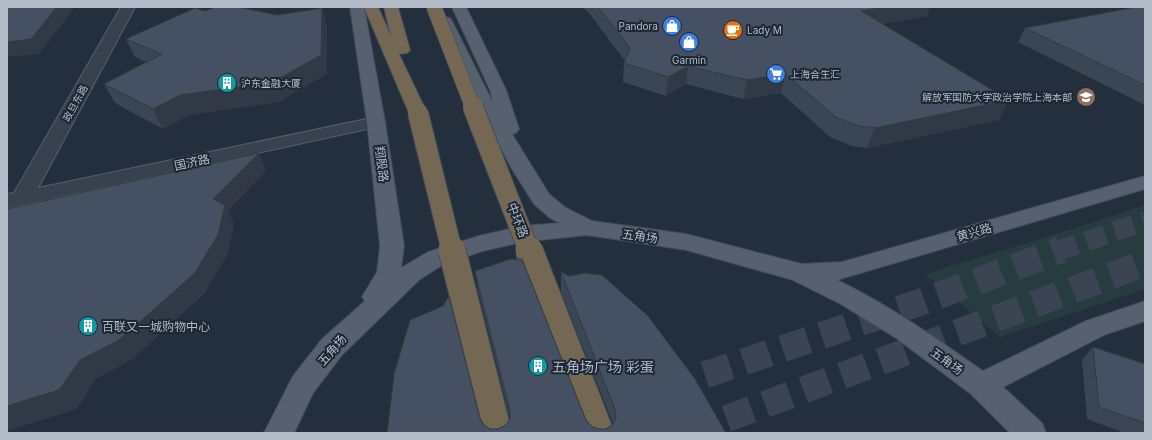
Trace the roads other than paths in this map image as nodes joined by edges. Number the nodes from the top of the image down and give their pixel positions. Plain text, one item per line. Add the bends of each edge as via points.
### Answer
1 (128, 7) edge
2 (357, 7) edge
3 (372, 7) edge
4 (391, 7) edge
5 (434, 7) edge
6 (439, 7) edge
7 (443, 7) edge
8 (459, 7) edge
9 (472, 104) junction
10 (418, 113) junction
11 (376, 122) junction
12 (522, 169) junction
13 (1145, 182) edge
14 (14, 200) edge
15 (587, 228) junction
16 (801, 273) junction
17 (1145, 311) edge
18 (364, 315) junction
19 (981, 385) junction
20 (279, 433) edge
21 (498, 433) edge
22 (600, 433) edge
23 (1031, 433) edge

1 - 14 street, 政旦东路
2 - 11 main road, 翔殷路
3 - 10 highway
4 - 10 highway
5 - 9 highway, 中环路, bridge
6 - 12 main road via 479,93
7 - 9 highway, bridge
8 - 12 main road via 498,90
9 - 22 highway, 中环路, bridge
10 - 21 highway, bridge
11 - 14 street, 国济路
11 - 18 main road, 翔殷路 via 392,246 389,272
12 - 15 main road via 541,199 558,214
13 - 16 main road, 黄兴路 via 842,270
15 - 16 main road, 五角场 via 686,242
15 - 18 main road, 五角场 via 522,234 436,258 410,274
16 - 19 main road, 五角场 via 848,296 905,331
17 - 19 main road via 1095,328
18 - 20 main road, 五角场 via 332,347 303,385
19 - 23 main road, 五角场

